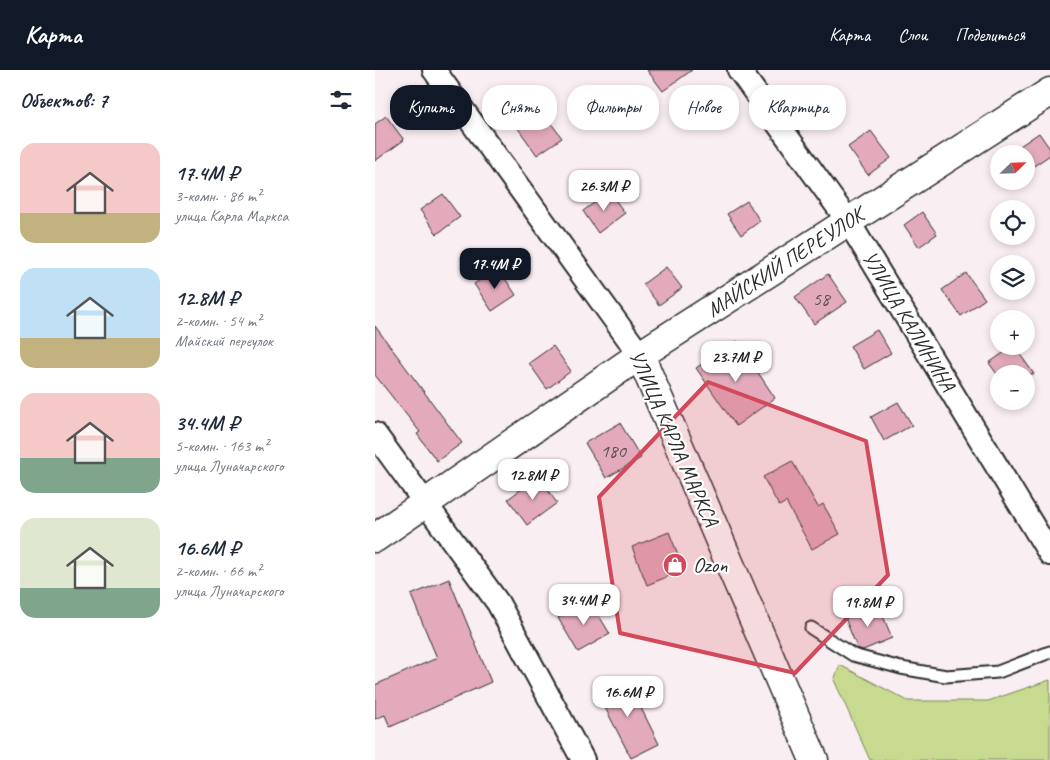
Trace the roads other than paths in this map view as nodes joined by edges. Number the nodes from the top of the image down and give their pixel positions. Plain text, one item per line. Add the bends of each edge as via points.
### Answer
1 (434, 70) edge
2 (739, 70) edge
3 (1050, 92) edge
4 (848, 222) junction
5 (639, 355) junction
6 (375, 434) edge
7 (425, 504) junction
8 (375, 538) edge
9 (1050, 554) edge
10 (811, 628) dead end
11 (1050, 652) edge
12 (583, 760) edge
13 (814, 760) edge

1 - 5 street, УЛИЦА КАРЛА МАРКСА
2 - 4 street, УЛИЦА КАЛИНИНА
3 - 4 main road, МАЙСКИЙ ПЕРЕУЛОК
4 - 5 main road, МАЙСКИЙ ПЕРЕУЛОК
4 - 9 street, УЛИЦА КАЛИНИНА
5 - 7 main road, МАЙСКИЙ ПЕРЕУЛОК
5 - 13 main road, УЛИЦА КАРЛА МАРКСА
6 - 7 street
7 - 8 main road, МАЙСКИЙ ПЕРЕУЛОК
7 - 12 street via 498,603
10 - 11 lane via 853,655 946,676 998,672

